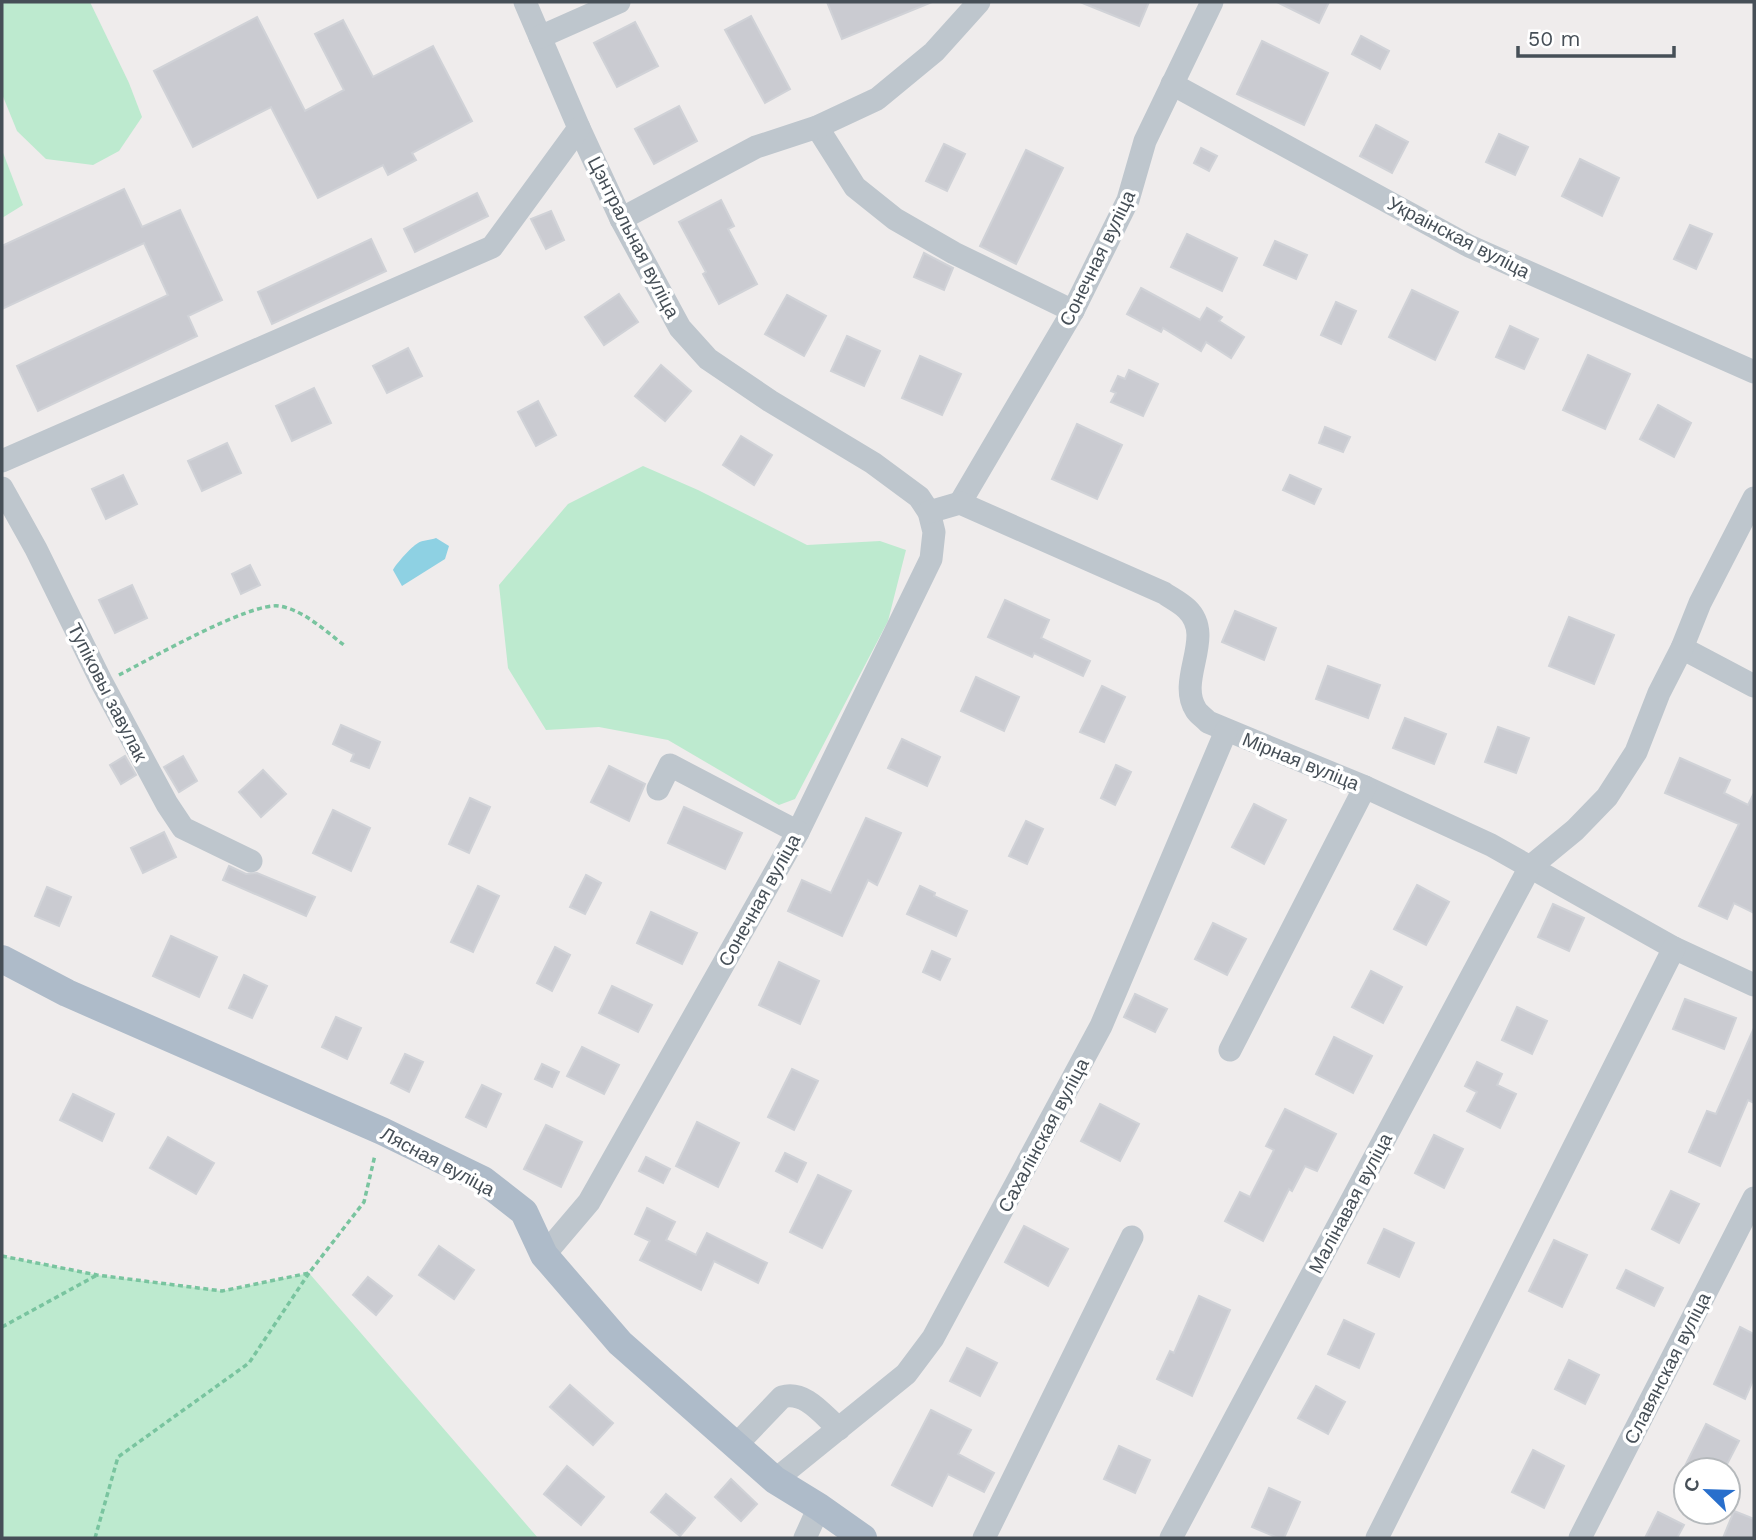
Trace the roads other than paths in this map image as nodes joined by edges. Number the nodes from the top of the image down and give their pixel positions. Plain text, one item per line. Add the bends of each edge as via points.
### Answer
1 (525, 2) edge
2 (619, 2) edge
3 (979, 2) edge
4 (1212, 2) edge
5 (540, 37) junction
6 (1172, 84) junction
7 (817, 127) junction
8 (579, 128) junction
9 (621, 219) junction
10 (1073, 311) junction
11 (1754, 372) edge
12 (2, 461) edge
13 (2, 488) edge
14 (1754, 498) edge
15 (960, 503) junction
16 (931, 519) junction
17 (1682, 648) junction
18 (1754, 686) edge
19 (1226, 731) junction
20 (1365, 787) junction
21 (658, 789) dead end
22 (798, 832) junction
23 (251, 861) dead end
24 (1530, 867) junction
25 (1674, 948) junction
26 (2, 959) edge
27 (1754, 985) edge
28 (1230, 1049) dead end
29 (1754, 1198) edge
30 (1132, 1237) dead end
31 (544, 1255) junction
32 (839, 1429) junction
33 (737, 1444) junction
34 (775, 1479) junction
35 (819, 1507) junction
36 (805, 1538) edge
37 (863, 1538) edge
38 (984, 1538) edge
39 (1171, 1538) edge
40 (1377, 1538) edge
41 (1580, 1538) edge

1 - 5 street, Цэнтральная вуліца
2 - 5 street
3 - 7 street via 934,52 877,99
4 - 6 street, Сонечная вуліца
5 - 8 street, Цэнтральная вуліца
6 - 10 street, Сонечная вуліца via 1145,141 1128,200
6 - 11 street, Украінская вуліца via 1469,246
7 - 9 street via 756,147
7 - 10 street via 855,187 895,219
8 - 9 street, Цэнтральная вуліца
8 - 12 street via 492,247
9 - 16 street, Цэнтральная вуліца via 680,328 708,359 873,463 919,497
10 - 15 street, Сонечная вуліца
13 - 23 street, Тупіковы завулак via 183,828
14 - 17 street
15 - 16 street
15 - 19 street, Мірная вуліца via 1164,593 1188,609 1198,625 1190,690 1196,710
16 - 22 street, Сонечная вуліца via 931,559
17 - 18 street
17 - 24 street via 1636,752 1607,797
19 - 20 street, Мірная вуліца
19 - 32 street, Сахалінская вуліца via 1101,1026 933,1338 906,1374
20 - 24 street, Мірная вуліца
20 - 28 street
21 - 22 street via 670,765
22 - 31 street, Сонечная вуліца via 589,1202
24 - 25 street, Мірная вуліца
24 - 39 street, Малінавая вуліца
25 - 27 street, Мірная вуліца
25 - 40 street
26 - 31 main road, Лясная вуліца via 67,993 483,1180 524,1212
29 - 41 street, Славянская вуліца
30 - 38 street
31 - 33 main road, Лясная вуліца via 620,1343
32 - 33 street via 802,1397 791,1394 782,1397
32 - 34 street, Сахалінская вуліца
33 - 34 main road, Лясная вуліца
34 - 35 main road, Лясная вуліца
35 - 36 street
35 - 37 main road, Лясная вуліца

